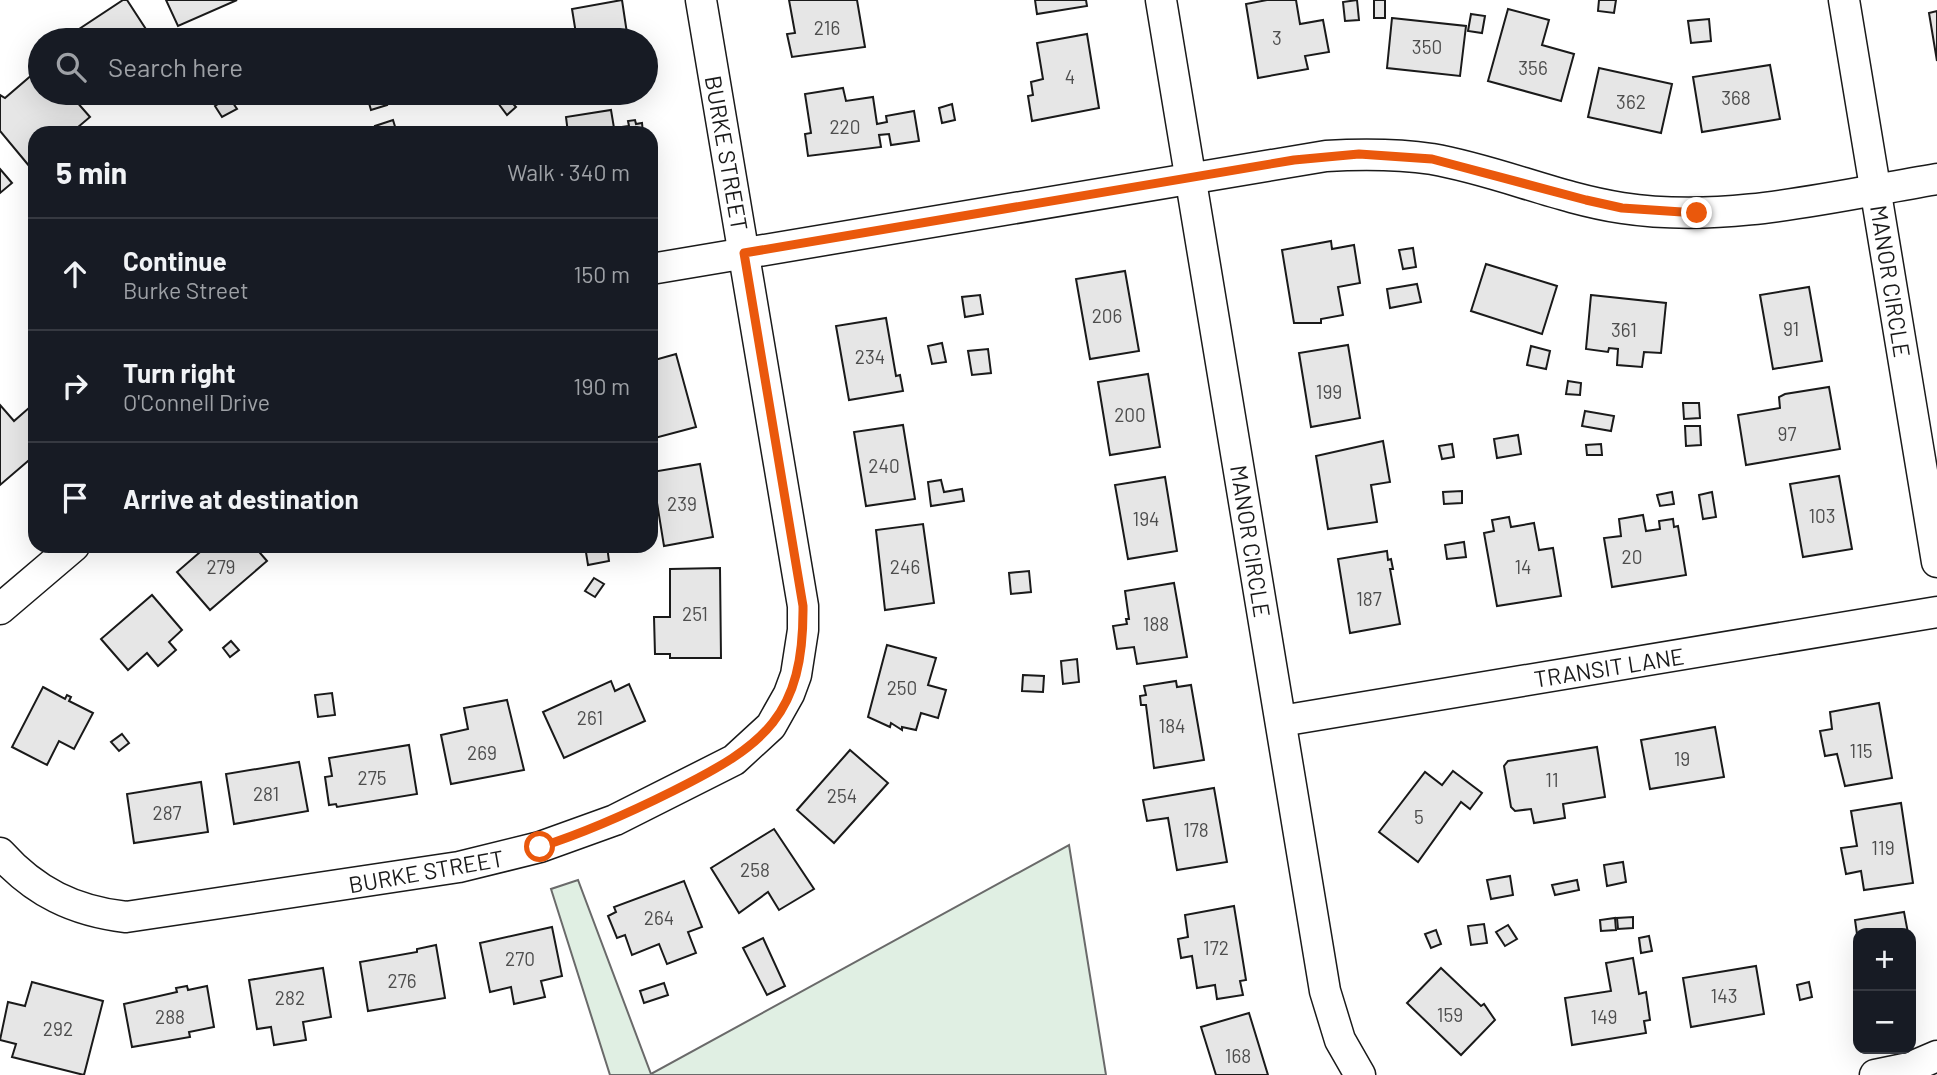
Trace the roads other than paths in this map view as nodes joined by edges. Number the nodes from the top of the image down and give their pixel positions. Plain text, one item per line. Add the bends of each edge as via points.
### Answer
1 (701, 0) edge
2 (1161, 0) edge
3 (1844, 0) edge
4 (1191, 178) junction
5 (1937, 179) edge
6 (1875, 189) junction
7 (744, 253) junction
8 (658, 268) edge
9 (66, 553) edge
10 (1937, 562) edge
11 (0, 609) edge
12 (1937, 612) edge
13 (1281, 721) junction
14 (0, 853) edge
15 (1937, 1056) edge
16 (1360, 1075) edge
17 (1875, 1075) edge

1 - 7 street, BURKE STREET
2 - 4 street, MANOR CIRCLE
3 - 6 street, MANOR CIRCLE
4 - 6 street via 1326,156 1391,154 1473,168 1610,205 1697,213
4 - 7 street
4 - 13 street, MANOR CIRCLE
5 - 6 street
6 - 10 street, MANOR CIRCLE
7 - 8 street
7 - 14 street, BURKE STREET via 803,606 800,654 789,694 754,745 734,760 615,820 527,851 459,867 149,916 103,915 56,899 34,886
9 - 11 street
12 - 13 street, TRANSIT LANE
13 - 16 street, MANOR CIRCLE via 1331,1016
15 - 17 street

